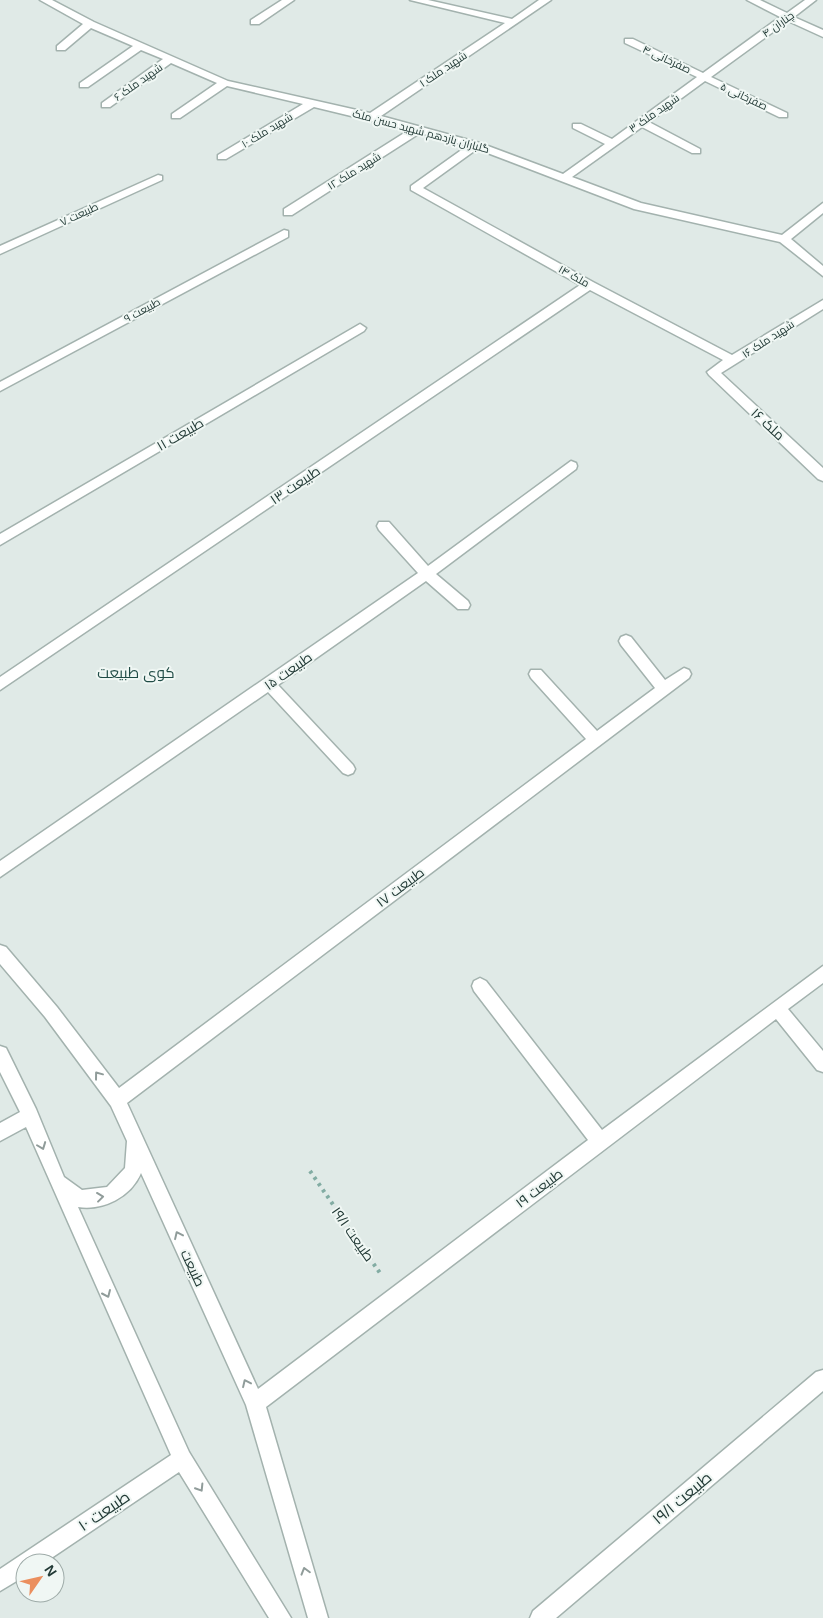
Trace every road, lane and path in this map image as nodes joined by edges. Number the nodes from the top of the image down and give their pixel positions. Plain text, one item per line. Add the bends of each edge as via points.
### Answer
1 (45, 0) edge
2 (289, 0) edge
3 (415, 0) edge
4 (546, 0) edge
5 (752, 0) edge
6 (811, 0) edge
7 (788, 17) junction
8 (256, 22) dead end
9 (514, 22) junction
10 (90, 24) junction
11 (823, 34) edge
12 (629, 42) dead end
13 (140, 46) junction
14 (744, 47) joint
15 (61, 48) dead end
16 (170, 59) junction
17 (704, 77) junction
18 (225, 83) junction
19 (84, 85) dead end
20 (312, 103) junction
21 (106, 105) dead end
22 (783, 114) dead end
23 (176, 116) dead end
24 (372, 117) junction
25 (641, 122) junction
26 (577, 126) dead end
27 (419, 129) junction
28 (612, 143) junction
29 (476, 145) junction
30 (696, 151) dead end
31 (222, 158) dead end
32 (158, 178) dead end
33 (564, 178) junction
34 (823, 207) edge
35 (288, 212) dead end
36 (284, 234) dead end
37 (784, 239) junction
38 (0, 250) edge
39 (823, 272) edge
40 (589, 285) junction
41 (823, 304) edge
42 (360, 328) dead end
43 (734, 361) junction
44 (713, 372) joint
45 (0, 387) edge
46 (571, 466) dead end
47 (823, 476) edge
48 (384, 526) dead end
49 (0, 540) edge
50 (427, 574) junction
51 (463, 605) dead end
52 (626, 641) dead end
53 (536, 674) dead end
54 (684, 674) dead end
55 (0, 684) edge
56 (269, 684) junction
57 (664, 689) junction
58 (596, 740) junction
59 (348, 769) dead end
60 (0, 870) edge
61 (0, 952) edge
62 (823, 973) edge
63 (480, 986) dead end
64 (777, 1008) junction
65 (0, 1054) edge
66 (823, 1064) edge
67 (117, 1100) junction
68 (30, 1115) junction
69 (0, 1133) edge
70 (136, 1142) junction
71 (600, 1142) junction
72 (310, 1171) dead end
73 (57, 1182) junction
74 (396, 1297) junction
75 (823, 1378) edge
76 (255, 1403) junction
77 (182, 1459) junction
78 (42, 1553) edge
79 (15, 1571) edge
80 (0, 1581) edge
81 (282, 1618) edge
82 (318, 1618) edge
83 (540, 1618) edge

1 - 10 street, گلباران یازدهم شهید حسن ملک
2 - 8 street
3 - 9 street
4 - 9 street, ۱ شهید ملک
5 - 7 street
6 - 7 street, ۴ چناران
7 - 11 street
7 - 14 street, ۴ چناران
9 - 24 street, ۱ شهید ملک
10 - 13 street, گلباران یازدهم شهید حسن ملک
10 - 15 street
12 - 17 street, صفرخانی ۴
13 - 16 street, گلباران یازدهم شهید حسن ملک
13 - 19 street
14 - 17 street, ۳ شهید ملک
16 - 18 street, گلباران یازدهم شهید حسن ملک
16 - 21 street, ۶ شهید ملک
17 - 22 street, صفرخانی ۵
17 - 25 street, ۳ شهید ملک
18 - 20 street, گلباران یازدهم شهید حسن ملک
18 - 23 street
20 - 24 street, گلباران یازدهم شهید حسن ملک
20 - 31 street, ۱۰ شهید ملک
24 - 27 street, گلباران یازدهم شهید حسن ملک
25 - 28 street, ۳ شهید ملک
25 - 30 street
26 - 28 street
27 - 29 street, گلباران یازدهم شهید حسن ملک
27 - 35 street, ۱۲ شهید ملک
28 - 33 street, ۳ شهید ملک
29 - 33 street, گلباران یازدهم شهید حسن ملک
29 - 40 street, ملک ۱۴ via 415,188
32 - 38 street, طبیعت ۷
33 - 37 street, گلباران یازدهم شهید حسن ملک via 638,206
34 - 37 street
36 - 45 street, طبیعت ۹
37 - 39 street, گلباران یازدهم شهید حسن ملک
40 - 43 street, ملک ۱۴
40 - 55 street, طبیعت ۱۳
41 - 43 street, شهید ملک ۱۶
42 - 49 street, طبیعت ۱۱
43 - 44 street, شهید ملک ۱۶
44 - 47 street, ملک ۱۶
46 - 50 street, طبیعت ۱۵
48 - 50 street
50 - 51 street
50 - 56 street, طبیعت ۱۵
52 - 57 street
53 - 58 street
54 - 57 street, طبیعت ۱۷
56 - 59 street
56 - 60 street, طبیعت ۱۵
57 - 58 street, طبیعت ۱۷
58 - 67 street, طبیعت ۱۷
67 -> 61 street, طبیعت via 51,1012
62 - 64 street, طبیعت ۱۹
63 - 71 street
64 - 66 street
64 - 71 street, طبیعت ۱۹
65 - 68 street
67 - 70 street, طبیعت
68 - 69 street
68 -> 73 street
73 -> 70 street via 80,1199 111,1195 134,1172
76 -> 70 street, طبیعت
71 - 74 street, طبیعت ۱۹
72 - 74 path, طبیعت ۱۹/۱
73 -> 77 street
74 - 76 street, طبیعت ۱۹
75 - 83 street, طبیعت ۱۹/۱
82 -> 76 street, طبیعت
77 - 78 street, ۱۰ طبیعت
77 -> 81 street
79 - 80 street, ۱۰ طبیعت

